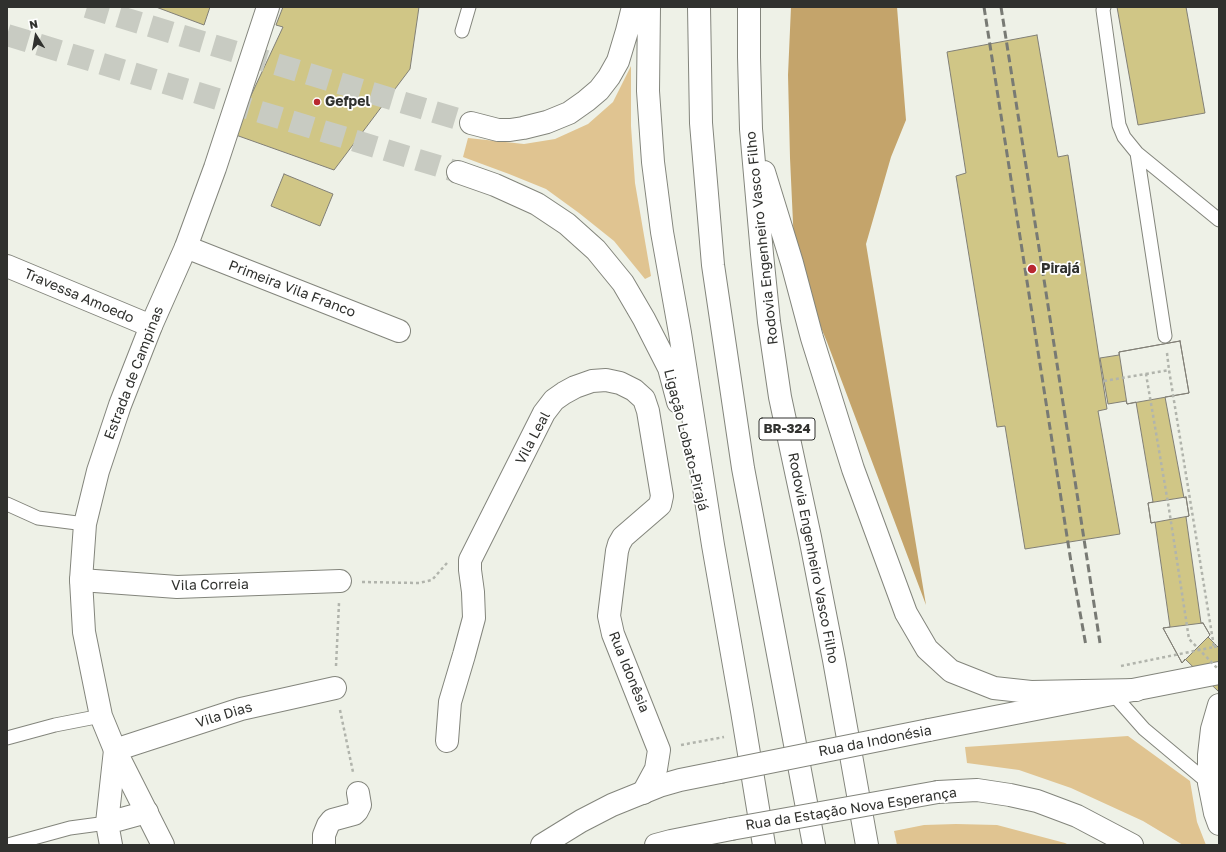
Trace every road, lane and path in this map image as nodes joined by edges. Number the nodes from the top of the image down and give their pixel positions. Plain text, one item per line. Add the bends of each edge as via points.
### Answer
1 (268, 7) edge
2 (469, 7) edge
3 (633, 7) edge
4 (649, 7) edge
5 (699, 7) edge
6 (749, 7) edge
7 (1104, 7) edge
8 (462, 31) dead end
9 (471, 123) tunnel mouth
10 (750, 129) junction
11 (1137, 153) junction
12 (458, 172) tunnel mouth
13 (1219, 220) edge
14 (186, 248) junction
15 (7, 266) edge
16 (151, 326) junction
17 (399, 331) dead end
18 (1165, 336) dead end
19 (1146, 374) junction
20 (1104, 381) dead end
21 (662, 496) joint
22 (7, 504) edge
23 (85, 524) junction
24 (713, 545) junction
25 (447, 562) dead end
26 (81, 580) junction
27 (340, 582) joint
28 (1214, 646) junction
29 (1219, 646) edge
30 (1117, 667) dead end
31 (1219, 670) edge
32 (1219, 673) edge
33 (335, 688) dead end
34 (1136, 690) junction
35 (1113, 694) junction
36 (1219, 705) edge
37 (100, 716) junction
38 (725, 736) dead end
39 (7, 738) edge
40 (447, 741) dead end
41 (674, 747) dead end
42 (115, 750) junction
43 (1214, 788) edge
44 (358, 793) dead end
45 (643, 793) junction
46 (147, 812) junction
47 (107, 823) junction
48 (1219, 824) edge
49 (8, 845) edge
50 (111, 845) edge
51 (163, 845) edge
52 (324, 845) edge
53 (542, 845) edge
54 (656, 845) edge
55 (764, 845) edge
56 (814, 845) edge
57 (867, 845) edge
58 (1132, 845) edge

1 - 14 main road, Estrada de Campinas
2 - 8 lane
3 - 9 main road via 618,61 609,78 586,101 569,113 523,128 498,130
4 - 24 main road via 648,91 653,162
5 - 56 main road, BR-324 via 701,123 713,265 743,468
6 - 10 main road, Rodovia Engenheiro Vasco Filho / BR-324
7 - 11 lane via 1118,125
10 - 34 main road via 853,469 906,613 927,649 950,671 994,688 1031,692
10 - 57 main road, Rodovia Engenheiro Vasco Filho / BR-324 via 767,306 780,397 810,537
11 - 13 lane
11 - 18 lane
12 - 24 main road, Ligação Lobato-Pirajá via 537,204 567,224 596,250 623,283 644,319 674,382
14 - 16 main road, Estrada de Campinas
14 - 17 main road, Primeira Vila Franco
15 - 16 main road, Travessa Amoedo
16 - 23 main road, Estrada de Campinas via 98,471
19 - 20 path, bridge
19 - 28 path via 1169,370
19 - 31 path, bridge via 1170,509 1189,639
21 - 40 main road, Vila Leal via 648,412 644,399 634,390 620,382 592,381 575,387 554,400 544,413 470,560 474,618 450,702
21 - 45 main road, Rua Idonêsia via 660,505 623,537 617,551 610,616 613,634 659,747 656,769
22 - 23 lane via 38,518
23 - 26 main road, Estrada de Campinas
24 - 55 main road
25 - 27 path via 432,580 419,583
26 - 27 main road, Vila Correia via 177,587
26 - 37 main road, Estrada de Campinas via 84,632
28 - 29 path
28 - 30 path
32 - 34 main road, Rua da Indonésia
33 - 42 main road, Vila Dias via 241,709
34 - 35 main road, Rua da Indonésia
35 - 43 lane via 1144,728
35 - 45 main road, Rua da Indonésia, bridge via 680,780
36 - 43 main road via 1212,729 1209,755
37 - 39 lane
37 - 42 main road, Estrada de Campinas
38 - 41 path
42 - 46 main road, Estrada de Campinas
42 - 47 main road
43 - 48 main road via 1215,813
44 - 52 main road via 360,805 357,811 332,820 324,835
45 - 53 main road, Rua da Indonésia via 612,805
46 - 47 main road
46 - 51 main road, Estrada de Campinas
47 - 49 lane via 70,828
47 - 50 main road
54 - 58 main road, Rua da Estação Nova Esperança, bridge via 938,792 977,790 1037,801 1077,816

